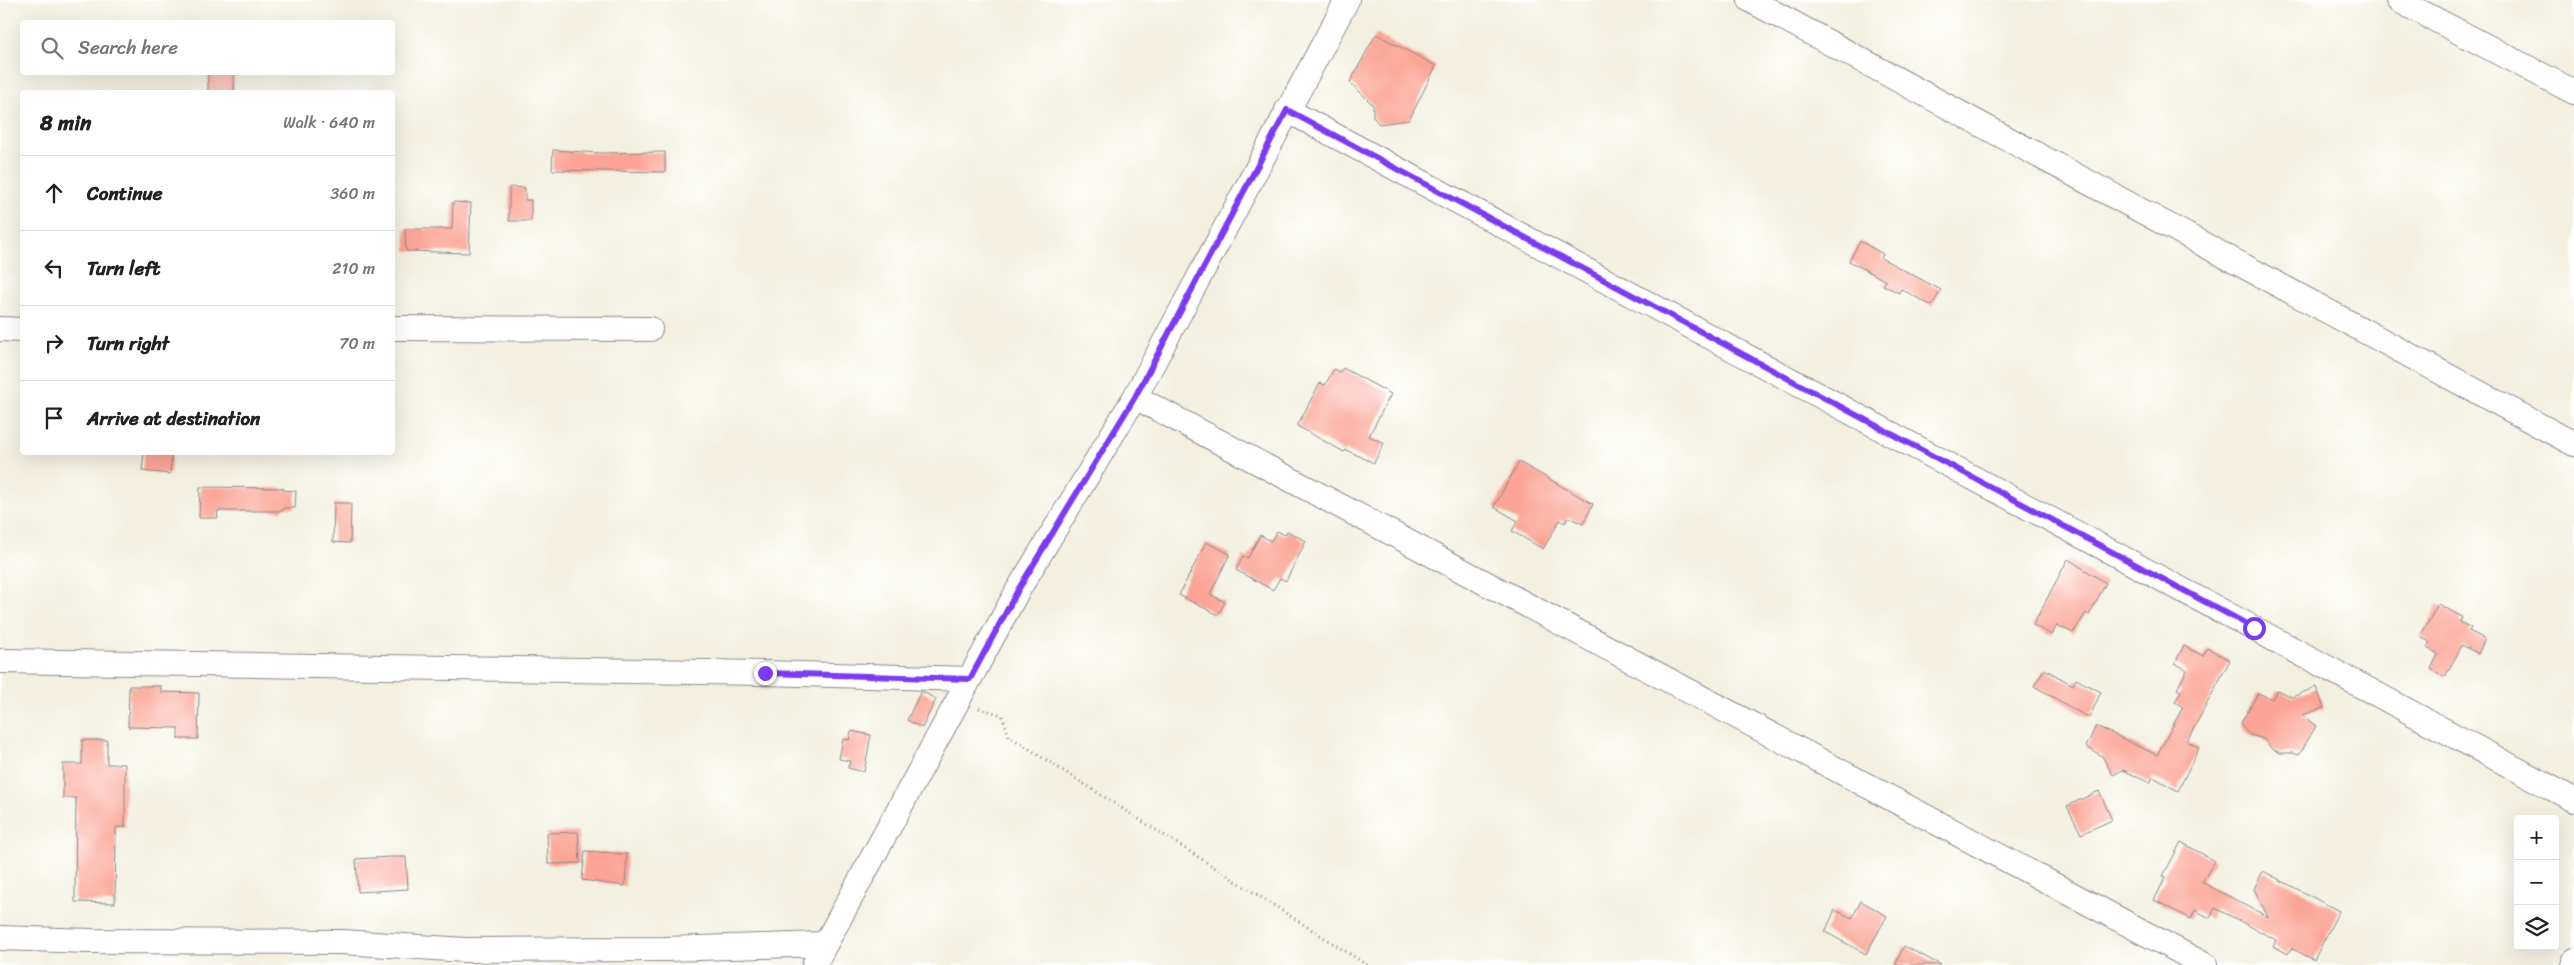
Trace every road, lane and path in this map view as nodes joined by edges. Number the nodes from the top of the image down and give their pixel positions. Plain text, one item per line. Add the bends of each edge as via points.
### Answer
1 (1346, 0) edge
2 (1750, 0) edge
3 (2398, 0) edge
4 (2574, 92) edge
5 (1287, 110) junction
6 (395, 328) edge
7 (0, 329) edge
8 (20, 330) edge
9 (650, 330) dead end
10 (1135, 397) junction
11 (2574, 444) edge
12 (0, 661) edge
13 (970, 679) junction
14 (957, 701) junction
15 (2574, 800) edge
16 (0, 938) edge
17 (819, 955) edge
18 (2574, 960) edge
19 (1367, 965) edge
20 (2205, 965) edge
21 (2574, 965) edge

1 - 5 street
2 - 11 street
3 - 4 street
5 - 10 street
5 - 15 street
6 - 9 street
7 - 8 street
10 - 13 street via 1018,590
10 - 20 street
12 - 13 street
13 - 14 street
14 - 17 street
14 - 19 path via 1002,715 1009,736
16 - 17 street via 90,942 343,942 466,950 666,949
18 - 21 street

